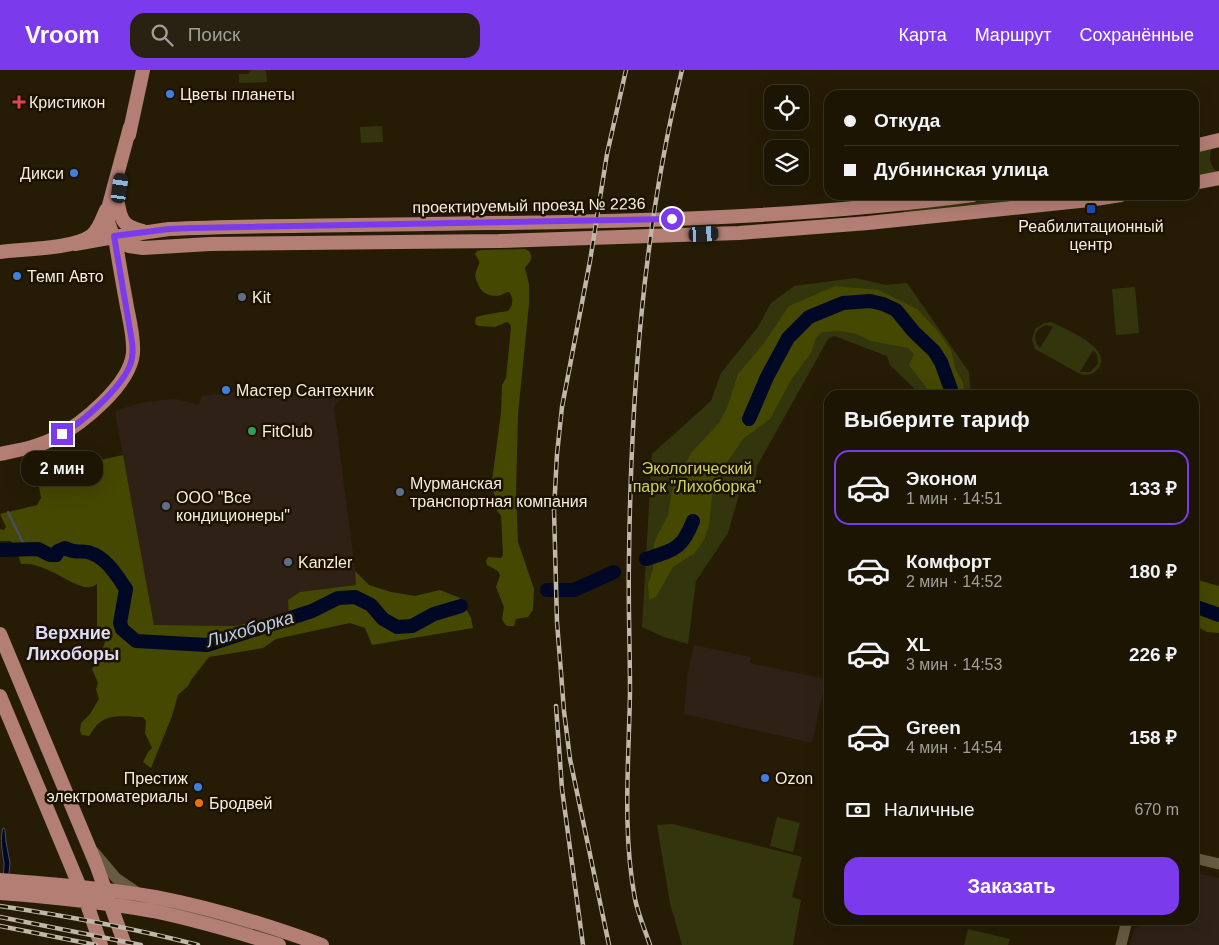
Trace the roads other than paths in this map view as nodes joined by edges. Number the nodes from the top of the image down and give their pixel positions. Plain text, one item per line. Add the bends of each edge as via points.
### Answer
1 (143, 70) edge
2 (1219, 140) edge
3 (1199, 145) edge
4 (1219, 178) edge
5 (1199, 182) edge
6 (938, 200) edge
7 (1089, 200) edge
8 (113, 204) junction
9 (149, 232) junction
10 (114, 236) junction
11 (75, 244) junction
12 (144, 248) junction
13 (0, 252) edge
14 (120, 264) junction
15 (0, 454) edge
16 (0, 634) edge
17 (0, 696) edge
18 (85, 837) junction
19 (1199, 859) edge
20 (1219, 864) edge
21 (0, 880) edge
22 (0, 893) edge
23 (1126, 925) edge
24 (100, 943) edge
25 (125, 945) edge
26 (279, 945) edge
27 (303, 945) edge
28 (322, 945) edge
29 (1121, 945) edge

1 - 8 main road
2 - 3 main road
4 - 5 main road
6 - 9 main road, проектируемый проезд № 2236 via 672,219 202,228
7 - 12 main road, проектируемый проезд № 2236 via 868,223 739,232 499,241 210,244
8 - 9 main road via 123,222
8 - 10 main road via 108,222
8 - 11 main road via 96,231
9 - 10 main road, проектируемый проезд № 2236
10 - 11 main road, проектируемый проезд № 2236
10 - 12 main road, проектируемый проезд № 2236 via 124,245
10 - 14 main road
11 - 13 main road, проектируемый проезд № 2236
12 - 14 main road via 129,253
14 - 15 main road via 133,353 126,374 103,401 72,429 35,446
16 - 18 main road
17 - 24 main road via 87,904
18 - 25 main road
18 - 27 street via 122,883 160,905
19 - 20 street
21 - 28 main road via 64,884 154,897 216,911
22 - 26 main road via 153,911
23 - 29 street

